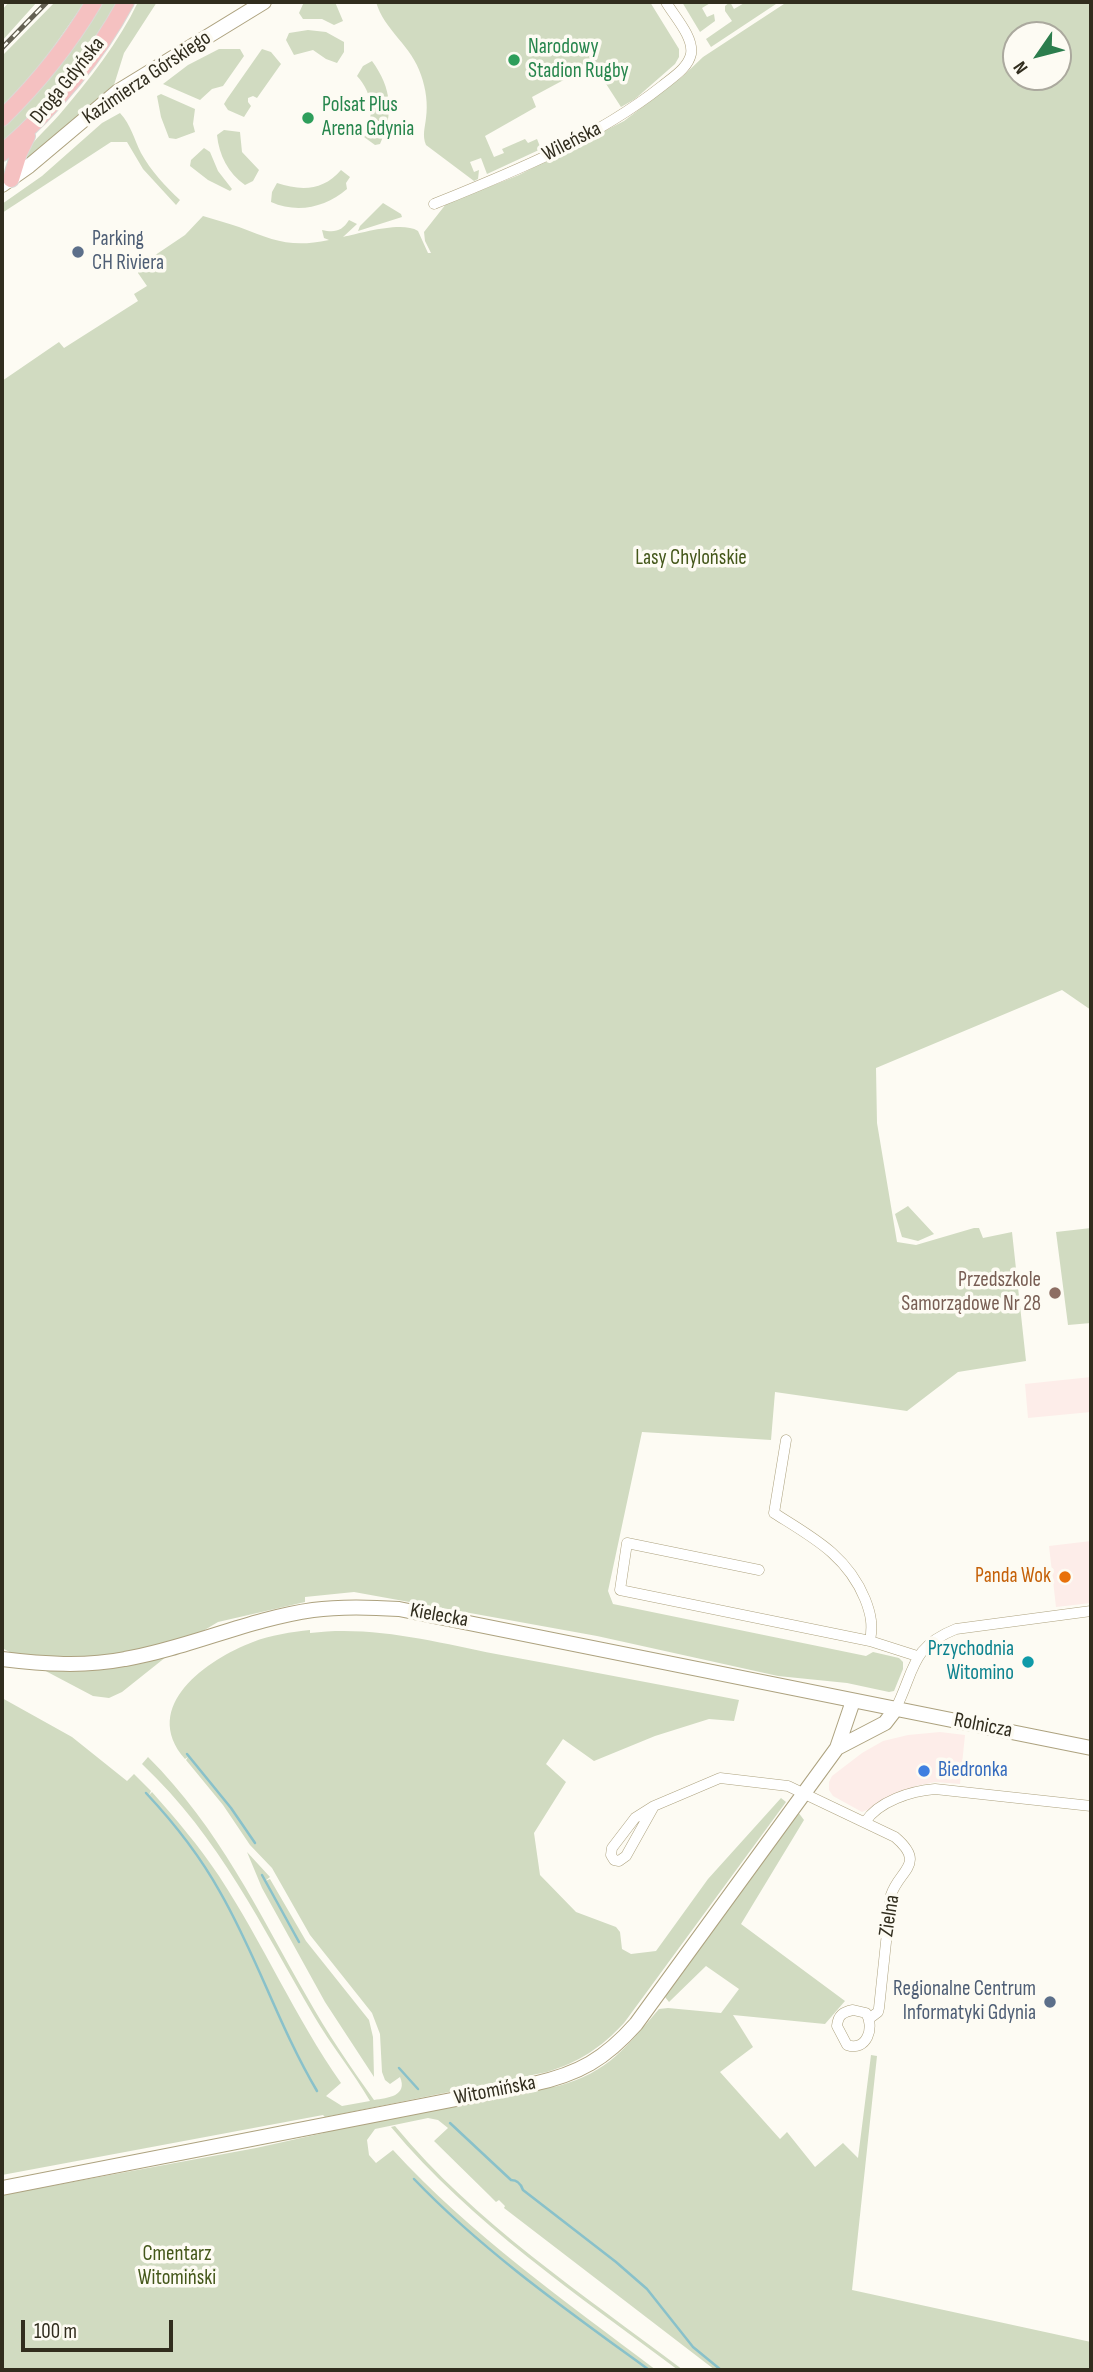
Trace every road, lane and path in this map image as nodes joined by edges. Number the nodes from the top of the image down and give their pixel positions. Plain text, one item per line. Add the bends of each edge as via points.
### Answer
1 (94, 2) edge
2 (126, 2) edge
3 (264, 2) edge
4 (666, 2) edge
5 (2, 118) edge
6 (33, 126) junction
7 (2, 153) edge
8 (6, 182) edge
9 (433, 204) dead end
10 (786, 1440) dead end
11 (759, 1570) dead end
12 (1091, 1611) edge
13 (870, 1642) junction
14 (917, 1656) junction
15 (2, 1659) edge
16 (853, 1701) junction
17 (874, 1705) joint
18 (895, 1710) junction
19 (837, 1748) junction
20 (1091, 1748) edge
21 (803, 1794) junction
22 (654, 1806) junction
23 (1091, 1806) edge
24 (865, 1822) junction
25 (870, 2018) dead end
26 (2, 2188) edge

1 - 5 main road, Droga Gdyńska via 60,52
2 - 6 main road, Droga Gdyńska via 91,57
3 - 8 street, Kazimierza Górskiego via 110,97
4 - 9 street, Wileńska via 691,52 681,71 607,124 512,173
6 - 7 main road, Droga Gdyńska
6 - 8 main road
10 - 13 street via 774,1513 846,1565 868,1607 873,1628
11 - 13 street via 627,1543 620,1590
12 - 14 street via 956,1629 939,1636
13 - 14 street
14 - 18 street
15 - 16 street, Kielecka via 67,1664 117,1661 299,1613 378,1607
16 - 17 street, Kielecka
16 - 19 street, Witomińska
17 - 18 street, Rolnicza
18 - 19 street, Witomińska via 885,1723
18 - 20 street, Rolnicza
19 - 21 street, Witomińska
21 - 22 street, Zielna via 788,1786 720,1778
21 - 24 street, Zielna
21 - 26 street, Witomińska via 636,2024 612,2050 588,2066 533,2084
22 - 22 street, Zielna via 624,1831 612,1848 614,1860 626,1856
23 - 24 street via 934,1788 914,1791
24 - 25 street, Zielna via 903,1844 910,1862 891,1895 879,2008

